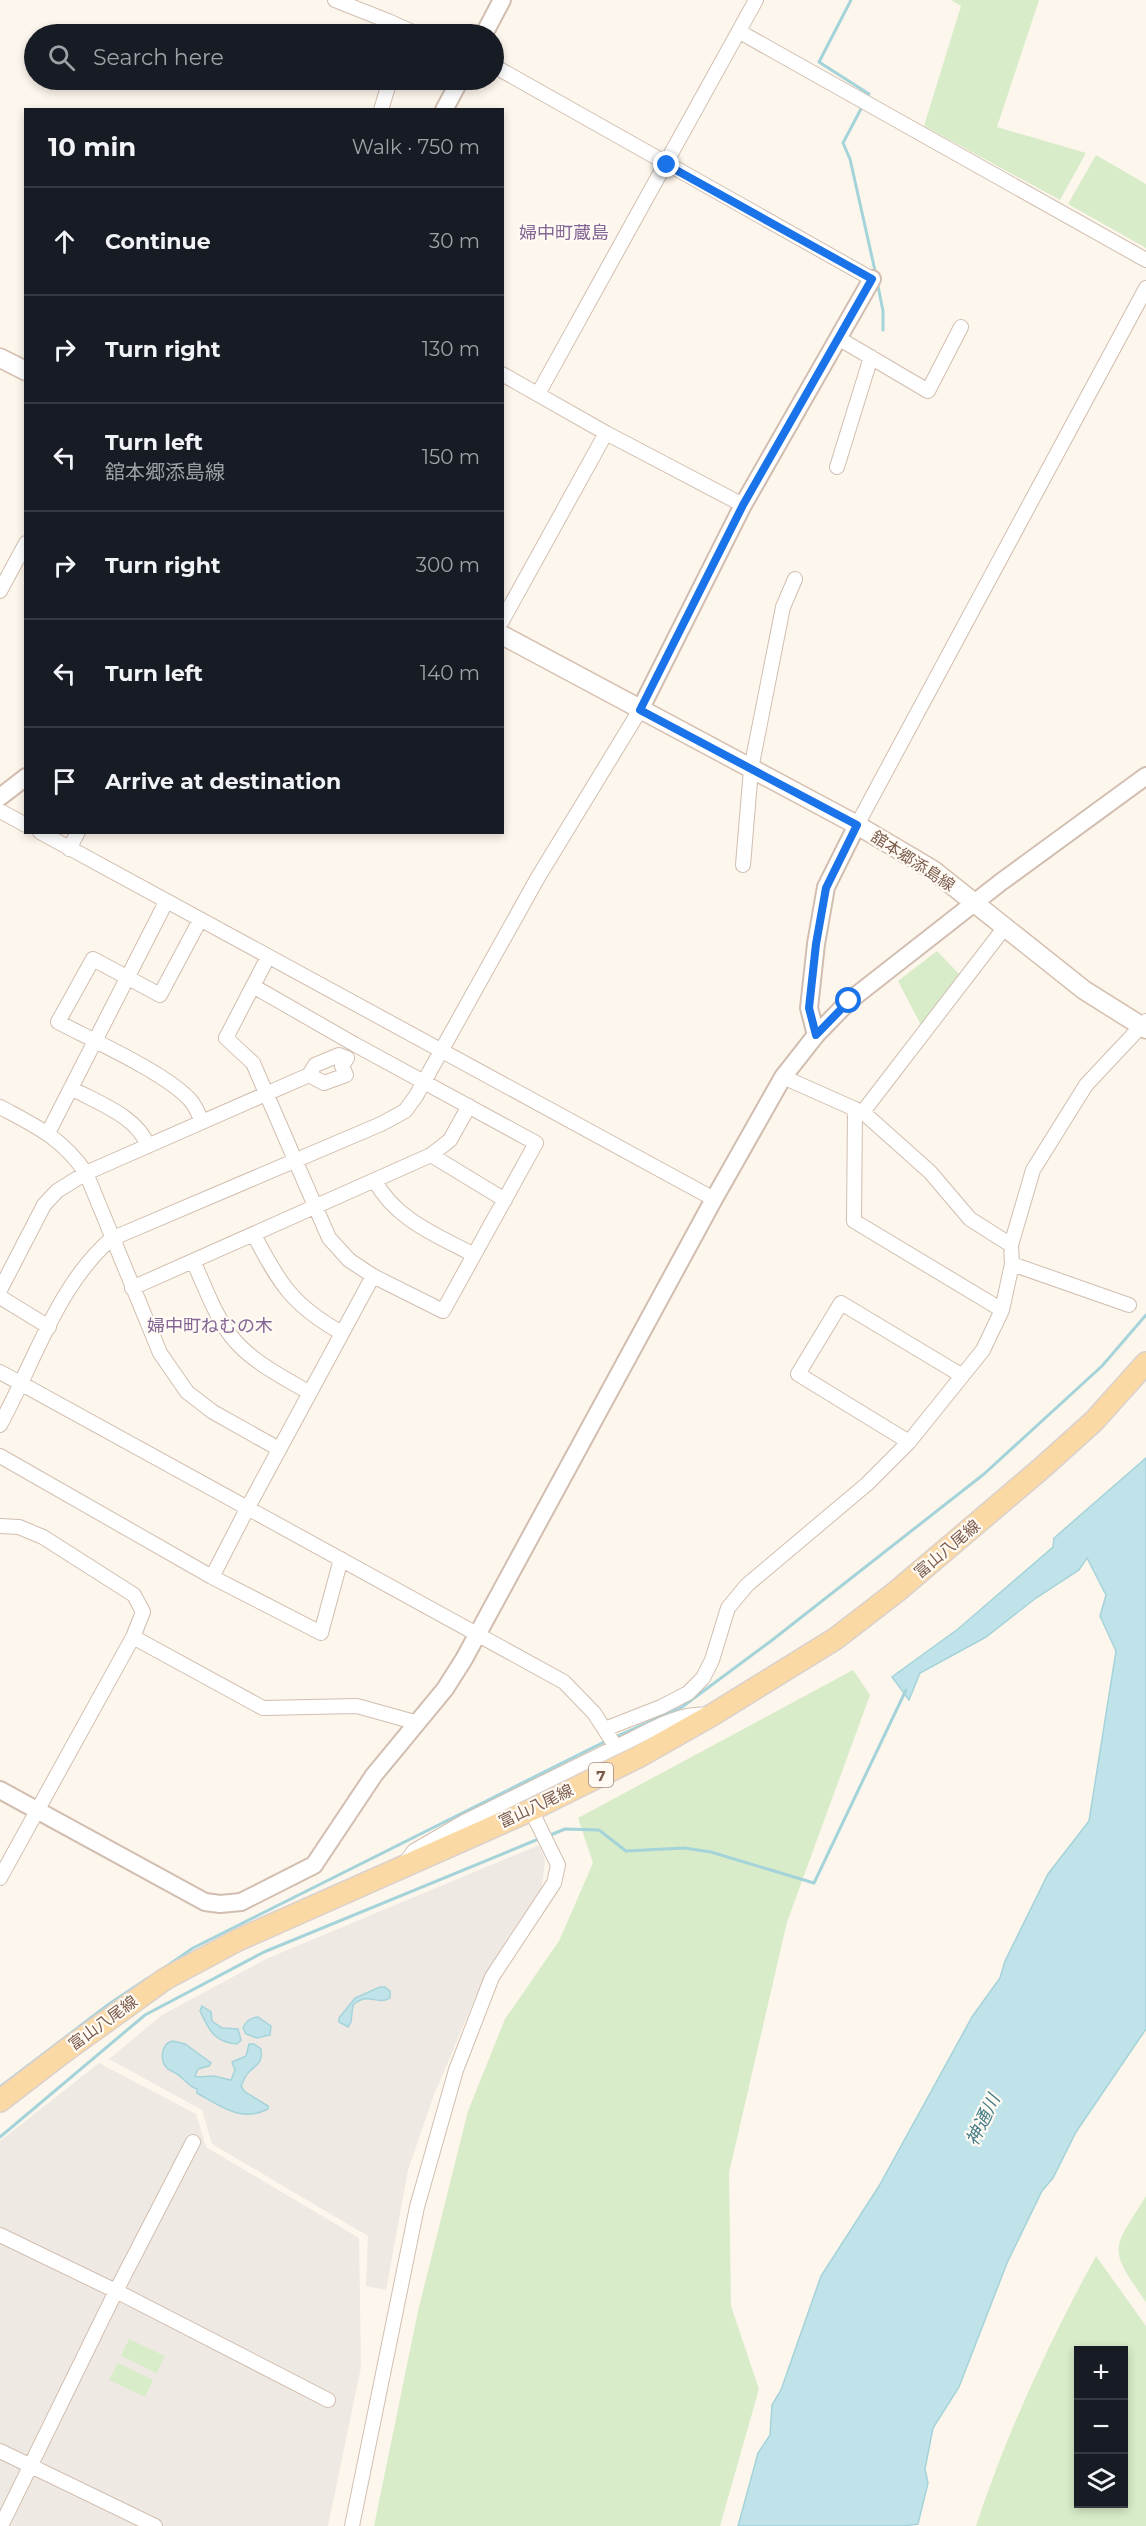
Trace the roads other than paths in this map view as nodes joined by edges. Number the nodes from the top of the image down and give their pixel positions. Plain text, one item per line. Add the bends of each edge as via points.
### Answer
1 (335, 0) edge
2 (502, 0) edge
3 (756, 0) edge
4 (379, 24) edge
5 (489, 24) edge
6 (740, 32) junction
7 (504, 72) edge
8 (387, 90) edge
9 (455, 90) edge
10 (382, 108) edge
11 (445, 108) edge
12 (667, 165) junction
13 (1146, 260) edge
14 (872, 279) joint
15 (1146, 288) edge
16 (961, 327) dead end
17 (838, 338) junction
18 (871, 357) junction
19 (0, 358) edge
20 (24, 370) edge
21 (504, 375) edge
22 (538, 394) junction
23 (606, 433) junction
24 (837, 467) dead end
25 (743, 505) junction
26 (24, 547) edge
27 (795, 579) dead end
28 (0, 591) edge
29 (504, 617) edge
30 (504, 636) edge
31 (640, 710) junction
32 (751, 769) junction
33 (1146, 776) edge
34 (24, 779) edge
35 (0, 797) edge
36 (0, 811) edge
37 (24, 824) edge
38 (857, 825) junction
39 (43, 834) edge
40 (77, 834) edge
41 (69, 849) junction
42 (743, 864) dead end
43 (166, 902) junction
44 (975, 903) junction
45 (200, 920) junction
46 (1005, 927) junction
47 (268, 957) junction
48 (128, 977) junction
49 (253, 986) junction
50 (1144, 1025) edge
51 (816, 1035) junction
52 (95, 1042) junction
53 (354, 1044) junction
54 (441, 1051) junction
55 (347, 1058) junction
56 (309, 1076) junction
57 (783, 1077) junction
58 (424, 1081) junction
59 (71, 1088) junction
60 (268, 1094) junction
61 (469, 1106) junction
62 (0, 1107) edge
63 (858, 1111) junction
64 (202, 1122) junction
65 (48, 1133) junction
66 (148, 1146) junction
67 (431, 1155) junction
68 (297, 1160) junction
69 (86, 1173) junction
70 (375, 1181) junction
71 (714, 1199) junction
72 (505, 1200) junction
73 (317, 1207) junction
74 (254, 1235) junction
75 (111, 1239) junction
76 (1011, 1245) junction
77 (474, 1256) junction
78 (193, 1261) junction
79 (1012, 1264) junction
80 (373, 1276) junction
81 (132, 1288) junction
82 (0, 1290) edge
83 (0, 1296) edge
84 (1129, 1305) dead end
85 (1002, 1310) junction
86 (49, 1327) junction
87 (342, 1333) junction
88 (1146, 1363) edge
89 (0, 1372) edge
90 (961, 1375) junction
91 (22, 1385) junction
92 (310, 1393) junction
93 (0, 1425) edge
94 (909, 1442) junction
95 (279, 1449) junction
96 (0, 1456) edge
97 (247, 1509) junction
98 (0, 1527) edge
99 (341, 1559) junction
100 (212, 1577) junction
101 (477, 1633) junction
102 (133, 1637) junction
103 (712, 1715) junction
104 (418, 1723) junction
105 (611, 1738) junction
106 (0, 1790) edge
107 (531, 1810) junction
108 (39, 1812) junction
109 (403, 1866) junction
110 (0, 1878) edge
111 (0, 2101) edge
112 (193, 2142) dead end
113 (0, 2235) edge
114 (116, 2291) junction
115 (328, 2400) dead end
116 (0, 2451) edge
117 (31, 2467) junction
118 (1, 2526) edge
119 (154, 2526) edge
120 (352, 2526) edge

1 - 4 street
2 - 5 street
3 - 6 street
6 - 12 street
6 - 13 street
7 - 12 street
8 - 10 street
9 - 11 street
12 - 14 street
12 - 22 street
14 - 17 street
15 - 38 street
16 - 18 street via 928,391
17 - 18 street
17 - 25 street
18 - 24 street
19 - 20 main road
21 - 22 street
22 - 23 street
23 - 25 street
23 - 29 street
25 - 31 street
26 - 28 street
27 - 32 street via 783,607
30 - 31 main road, 舘本郷添島線
31 - 32 main road, 舘本郷添島線
31 - 54 street via 537,879
32 - 38 main road, 舘本郷添島線
32 - 42 street
33 - 44 street
34 - 35 street
36 - 37 street
38 - 44 main road, 舘本郷添島線 via 933,870
38 - 51 street via 826,888 809,1008
39 - 41 street
40 - 41 street
41 - 43 street
43 - 45 street
43 - 48 street
44 - 46 main road, 舘本郷添島線
44 - 51 street via 849,1001
45 - 47 street
45 - 48 street via 160,995
46 - 50 main road, 舘本郷添島線 via 1084,990
46 - 63 street
47 - 49 street
47 - 54 street
48 - 52 street
48 - 52 street via 93,959 58,1022
49 - 53 street
49 - 60 street via 226,1038 253,1063
50 - 76 street via 1086,1085 1033,1170
51 - 57 street
52 - 59 street
52 - 64 street via 181,1092
53 - 55 street
53 - 58 street
54 - 58 street
54 - 71 street
55 - 56 street via 339,1055 315,1065
55 - 56 street via 342,1066 346,1075 324,1083
56 - 60 street
57 - 63 street
57 - 71 street
58 - 61 street
58 - 68 street via 405,1111
59 - 65 street
59 - 66 street via 133,1123
60 - 64 street
60 - 68 street
61 - 67 street via 450,1140
61 - 72 street via 536,1143
62 - 65 street
63 - 76 street via 930,1172 970,1219
63 - 85 street via 854,1221
64 - 66 street
65 - 69 street via 71,1152
66 - 69 street
67 - 70 street
67 - 72 street
68 - 73 street
68 - 75 street
69 - 75 street
69 - 82 street via 57,1191 44,1205
70 - 73 street
70 - 77 street via 388,1202 406,1217
71 - 101 street
72 - 77 street
73 - 74 street
73 - 80 street via 329,1238 349,1260
74 - 78 street
74 - 87 street via 276,1277 294,1299 317,1319
75 - 81 street
75 - 86 street via 82,1270
76 - 79 street
77 - 80 street via 443,1311
78 - 81 street
78 - 92 street via 232,1338 262,1364
79 - 84 street
79 - 85 street
80 - 87 street
81 - 95 street via 160,1353 187,1392 213,1412
83 - 86 street
85 - 90 street via 983,1350
86 - 91 street
87 - 92 street
88 - 103 main road, 富山八尾線 / 7 via 1094,1421 896,1592 835,1639
89 - 91 street
90 - 94 street
90 - 94 street via 841,1303 798,1374
91 - 93 street
91 - 97 street
92 - 95 street
94 - 105 street via 867,1484 747,1585 728,1608 703,1678 688,1693
95 - 97 street
96 - 100 street
97 - 99 street
97 - 100 street
98 - 102 street via 20,1527 43,1537 134,1595 143,1612
99 - 100 street via 321,1633
99 - 101 street
101 - 104 street via 446,1689
101 - 105 street via 564,1682 581,1697
102 - 104 street via 263,1708 357,1706
102 - 108 street
103 - 105 street via 696,1713
103 - 107 main road, 富山八尾線 / 7
104 - 108 street via 374,1775 314,1865 241,1902 205,1902
105 - 109 street via 414,1851
106 - 108 street
107 - 109 main road, 富山八尾線 / 7
107 - 120 street via 558,1865 554,1883 492,1977 456,2070 417,2207
108 - 110 street
109 - 111 main road, 富山八尾線 / 7 via 238,1940 165,1979
112 - 114 street
113 - 114 street
114 - 115 street
114 - 117 street
116 - 117 street
117 - 118 street
117 - 119 street

